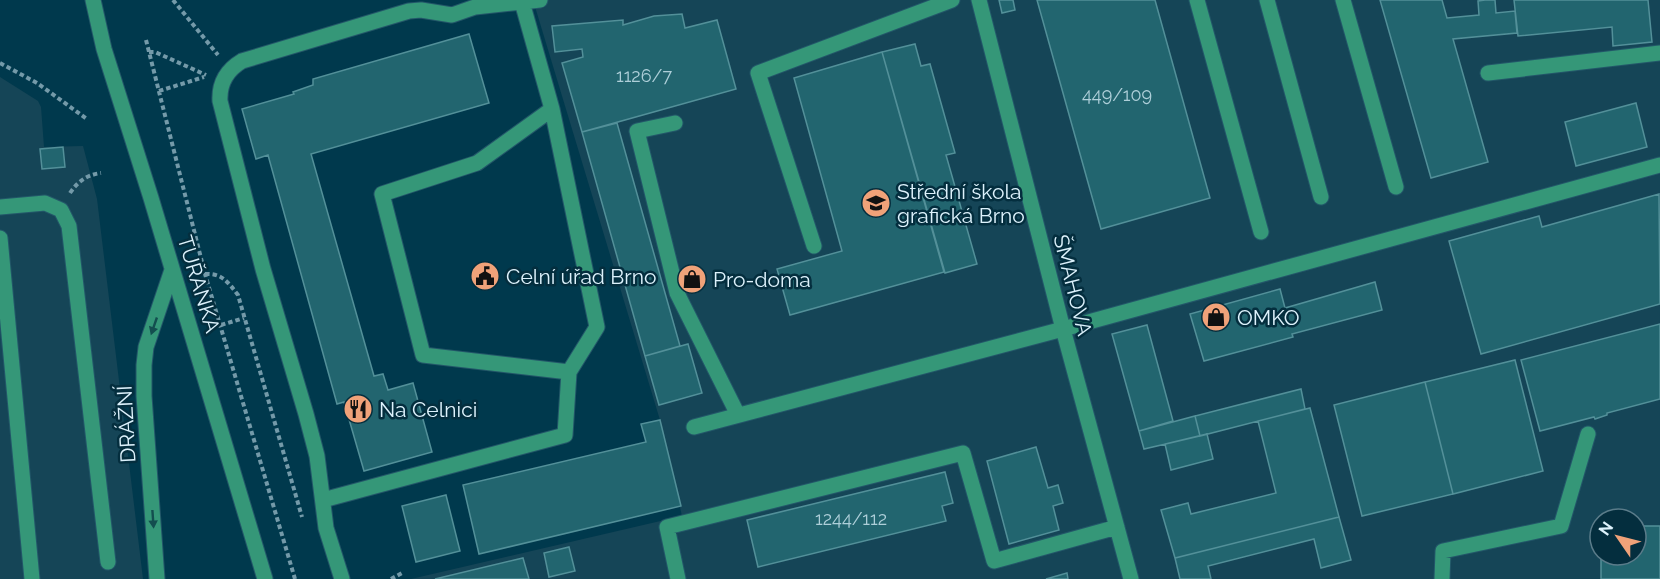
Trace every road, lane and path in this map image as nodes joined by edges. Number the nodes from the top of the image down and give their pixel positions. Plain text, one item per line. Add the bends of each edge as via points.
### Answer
1 (93, 0) edge
2 (173, 0) edge
3 (540, 0) edge
4 (952, 0) edge
5 (979, 0) edge
6 (1197, 0) edge
7 (1267, 0) edge
8 (1343, 0) edge
9 (521, 1) edge
10 (146, 40) dead end
11 (149, 52) junction
12 (1660, 53) edge
13 (222, 60) dead end
14 (0, 63) edge
15 (1488, 73) dead end
16 (159, 91) junction
17 (552, 110) junction
18 (87, 119) dead end
19 (675, 123) dead end
20 (1660, 165) edge
21 (101, 173) dead end
22 (1396, 188) dead end
23 (1321, 197) dead end
24 (0, 207) edge
25 (60, 210) junction
26 (1261, 232) dead end
27 (0, 238) edge
28 (814, 246) dead end
29 (172, 270) junction
30 (205, 274) junction
31 (244, 318) junction
32 (221, 325) junction
33 (1063, 329) junction
34 (570, 372) junction
35 (738, 415) junction
36 (694, 427) dead end
37 (1588, 434) dead end
38 (323, 500) junction
39 (304, 522) dead end
40 (1117, 527) junction
41 (108, 562) dead end
42 (404, 572) dead end
43 (32, 579) edge
44 (157, 579) edge
45 (265, 579) edge
46 (295, 579) edge
47 (342, 579) edge
48 (392, 579) edge
49 (678, 579) edge
50 (1131, 579) edge
51 (1442, 579) edge

1 - 29 street, TUŘANKA via 104,49
2 - 13 path
3 - 9 street
4 - 28 street via 758,73
5 - 33 street, ŠMAHOVA
6 - 26 street
7 - 23 street
8 - 22 street
9 - 17 street
9 - 38 street via 475,7 452,15 409,11 242,61 222,83 220,101 317,456
10 - 11 path
11 - 16 path
11 - 16 path via 208,76
12 - 15 street
14 - 18 path
16 - 30 path
17 - 34 street via 597,327
17 - 34 street via 477,163 382,194 423,355
19 - 35 street via 637,131 677,293
20 - 33 street
21 - 25 path via 77,183
24 - 25 street via 45,203
25 - 41 street via 69,226
27 - 43 street
29 -> 44 street, DRÁŽNÍ via 144,365
29 - 45 street, TUŘANKA
30 - 31 path via 215,273 227,281 238,295
30 - 32 path
31 - 32 path
31 - 39 path
32 - 46 path
33 - 35 street
33 - 40 street, ŠMAHOVA
34 - 38 street via 565,435
35 - 36 street
37 - 51 street via 1561,526 1443,551
38 - 47 street via 326,528
40 - 49 street via 994,561 963,453 667,527
40 - 50 street, ŠMAHOVA
42 - 48 path

